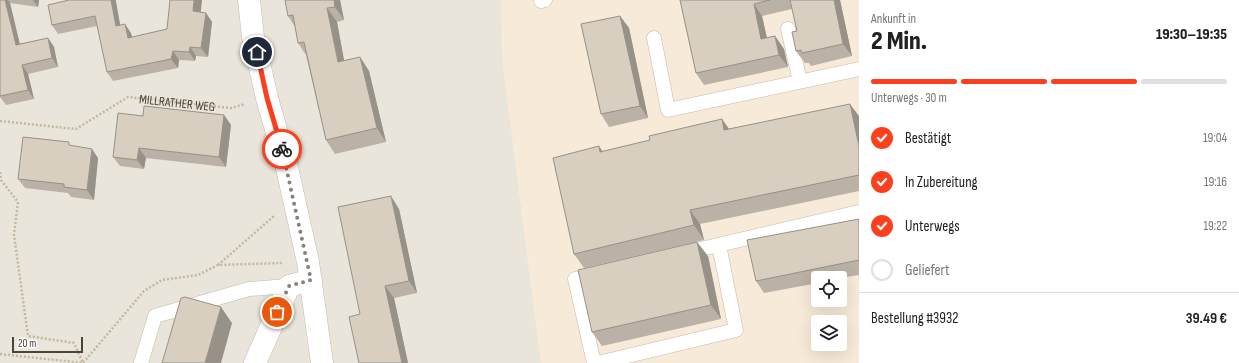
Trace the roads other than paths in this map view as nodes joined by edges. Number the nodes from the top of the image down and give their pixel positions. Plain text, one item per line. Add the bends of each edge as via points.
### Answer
1 (249, 0) edge
2 (788, 29) dead end
3 (654, 38) dead end
4 (859, 69) edge
5 (800, 82) junction
6 (859, 212) edge
7 (719, 244) junction
8 (667, 257) edge
9 (613, 270) edge
10 (309, 271) junction
11 (289, 286) junction
12 (141, 363) edge
13 (255, 363) edge
14 (322, 363) edge
15 (594, 363) edge
16 (598, 363) edge

1 - 10 street via 253,37 287,168
2 - 5 lane
3 - 5 lane via 668,110
4 - 5 lane
6 - 7 lane
7 - 8 lane
7 - 16 lane via 736,330
9 - 15 lane via 575,279
10 - 11 street
10 - 14 street
11 - 12 lane via 249,289 155,316
11 - 13 street

